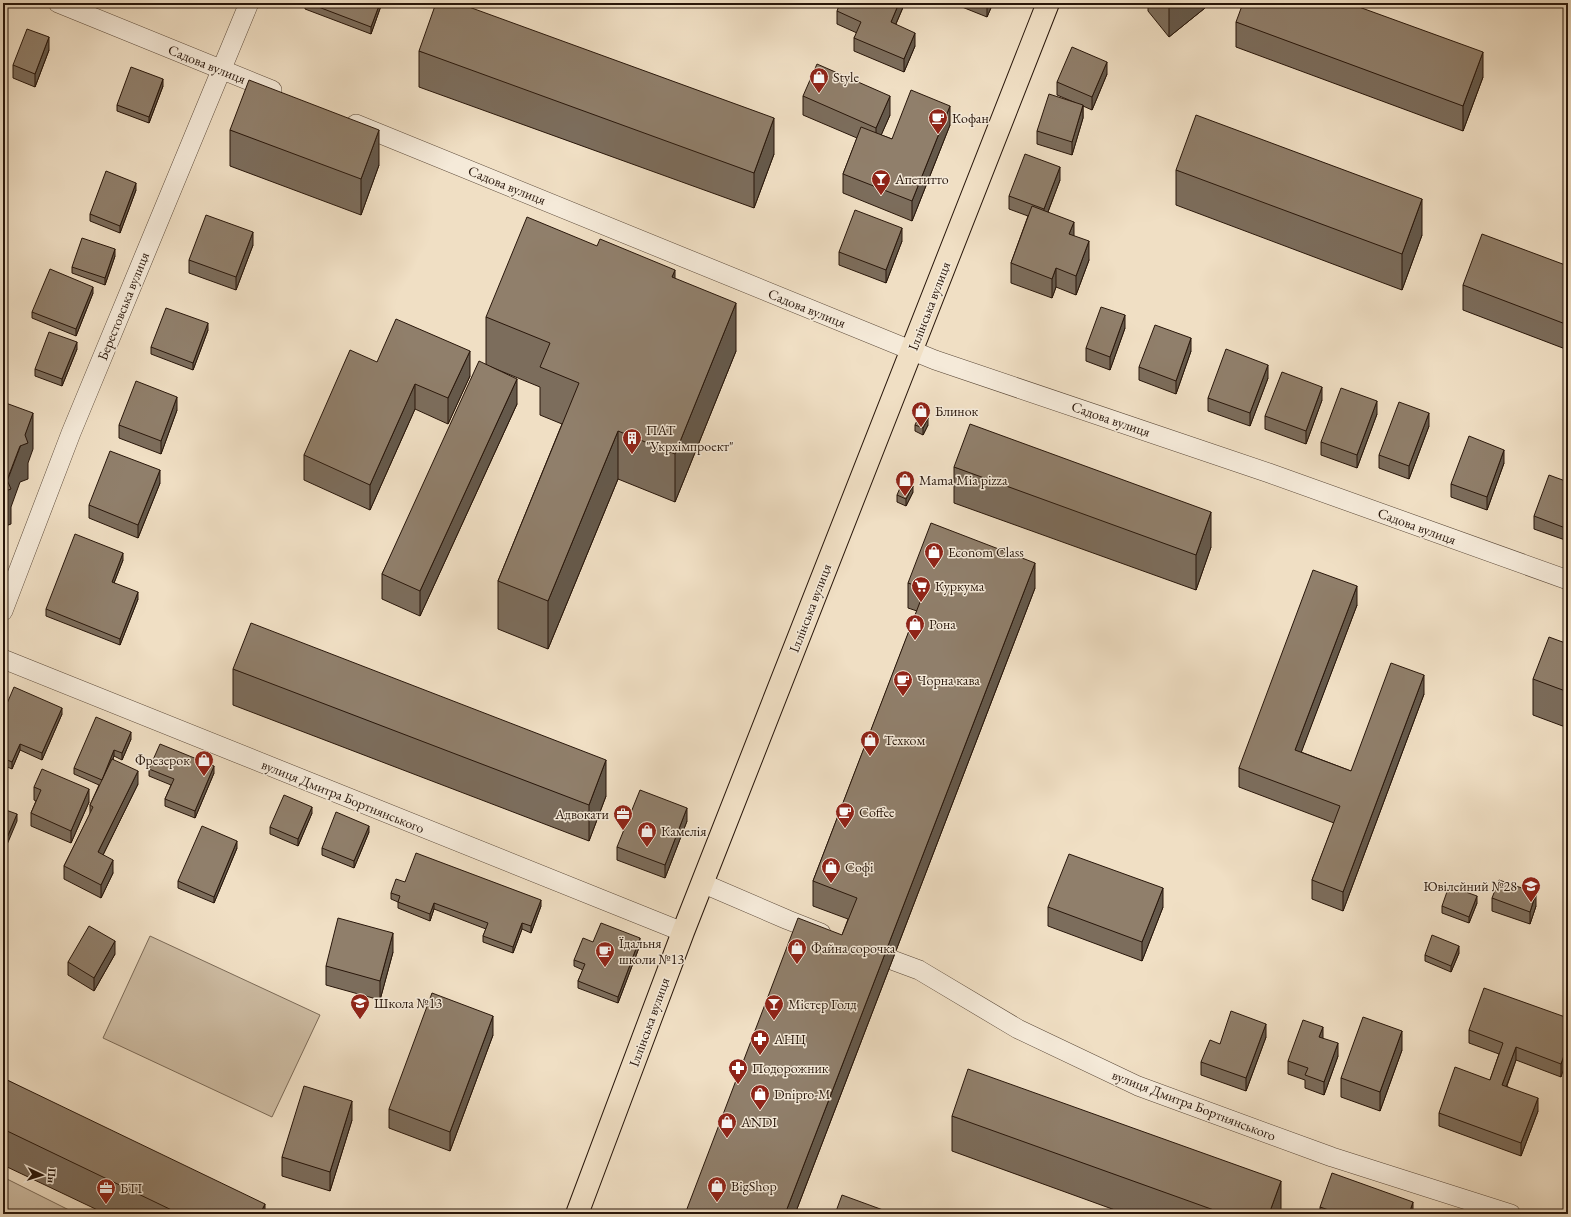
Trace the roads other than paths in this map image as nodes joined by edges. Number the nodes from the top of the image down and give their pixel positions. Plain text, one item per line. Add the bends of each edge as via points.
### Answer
1 (58, 3) edge
2 (248, 3) edge
3 (1048, 3) edge
4 (221, 69) junction
5 (287, 96) edge
6 (339, 117) edge
7 (911, 350) junction
8 (1568, 580) edge
9 (3, 611) edge
10 (3, 659) edge
11 (702, 883) junction
12 (683, 932) junction
13 (835, 938) edge
14 (892, 960) edge
15 (576, 1214) edge
16 (1511, 1214) edge

1 - 4 street, Садова вулиця
2 - 4 street, Берестовська вулиця
3 - 7 main road, Іллінська вулиця
4 - 5 street, Садова вулиця
4 - 9 street, Берестовська вулиця via 71,433
6 - 7 street, Садова вулиця
7 - 8 street, Садова вулиця via 1269,473
7 - 11 main road, Іллінська вулиця
10 - 12 street, вулиця Дмитра Бортнянського
11 - 12 main road, Іллінська вулиця
11 - 13 street
12 - 15 main road, Іллінська вулиця
14 - 16 street, вулиця Дмитра Бортнянського via 919,970 1018,1029 1138,1086 1332,1157

